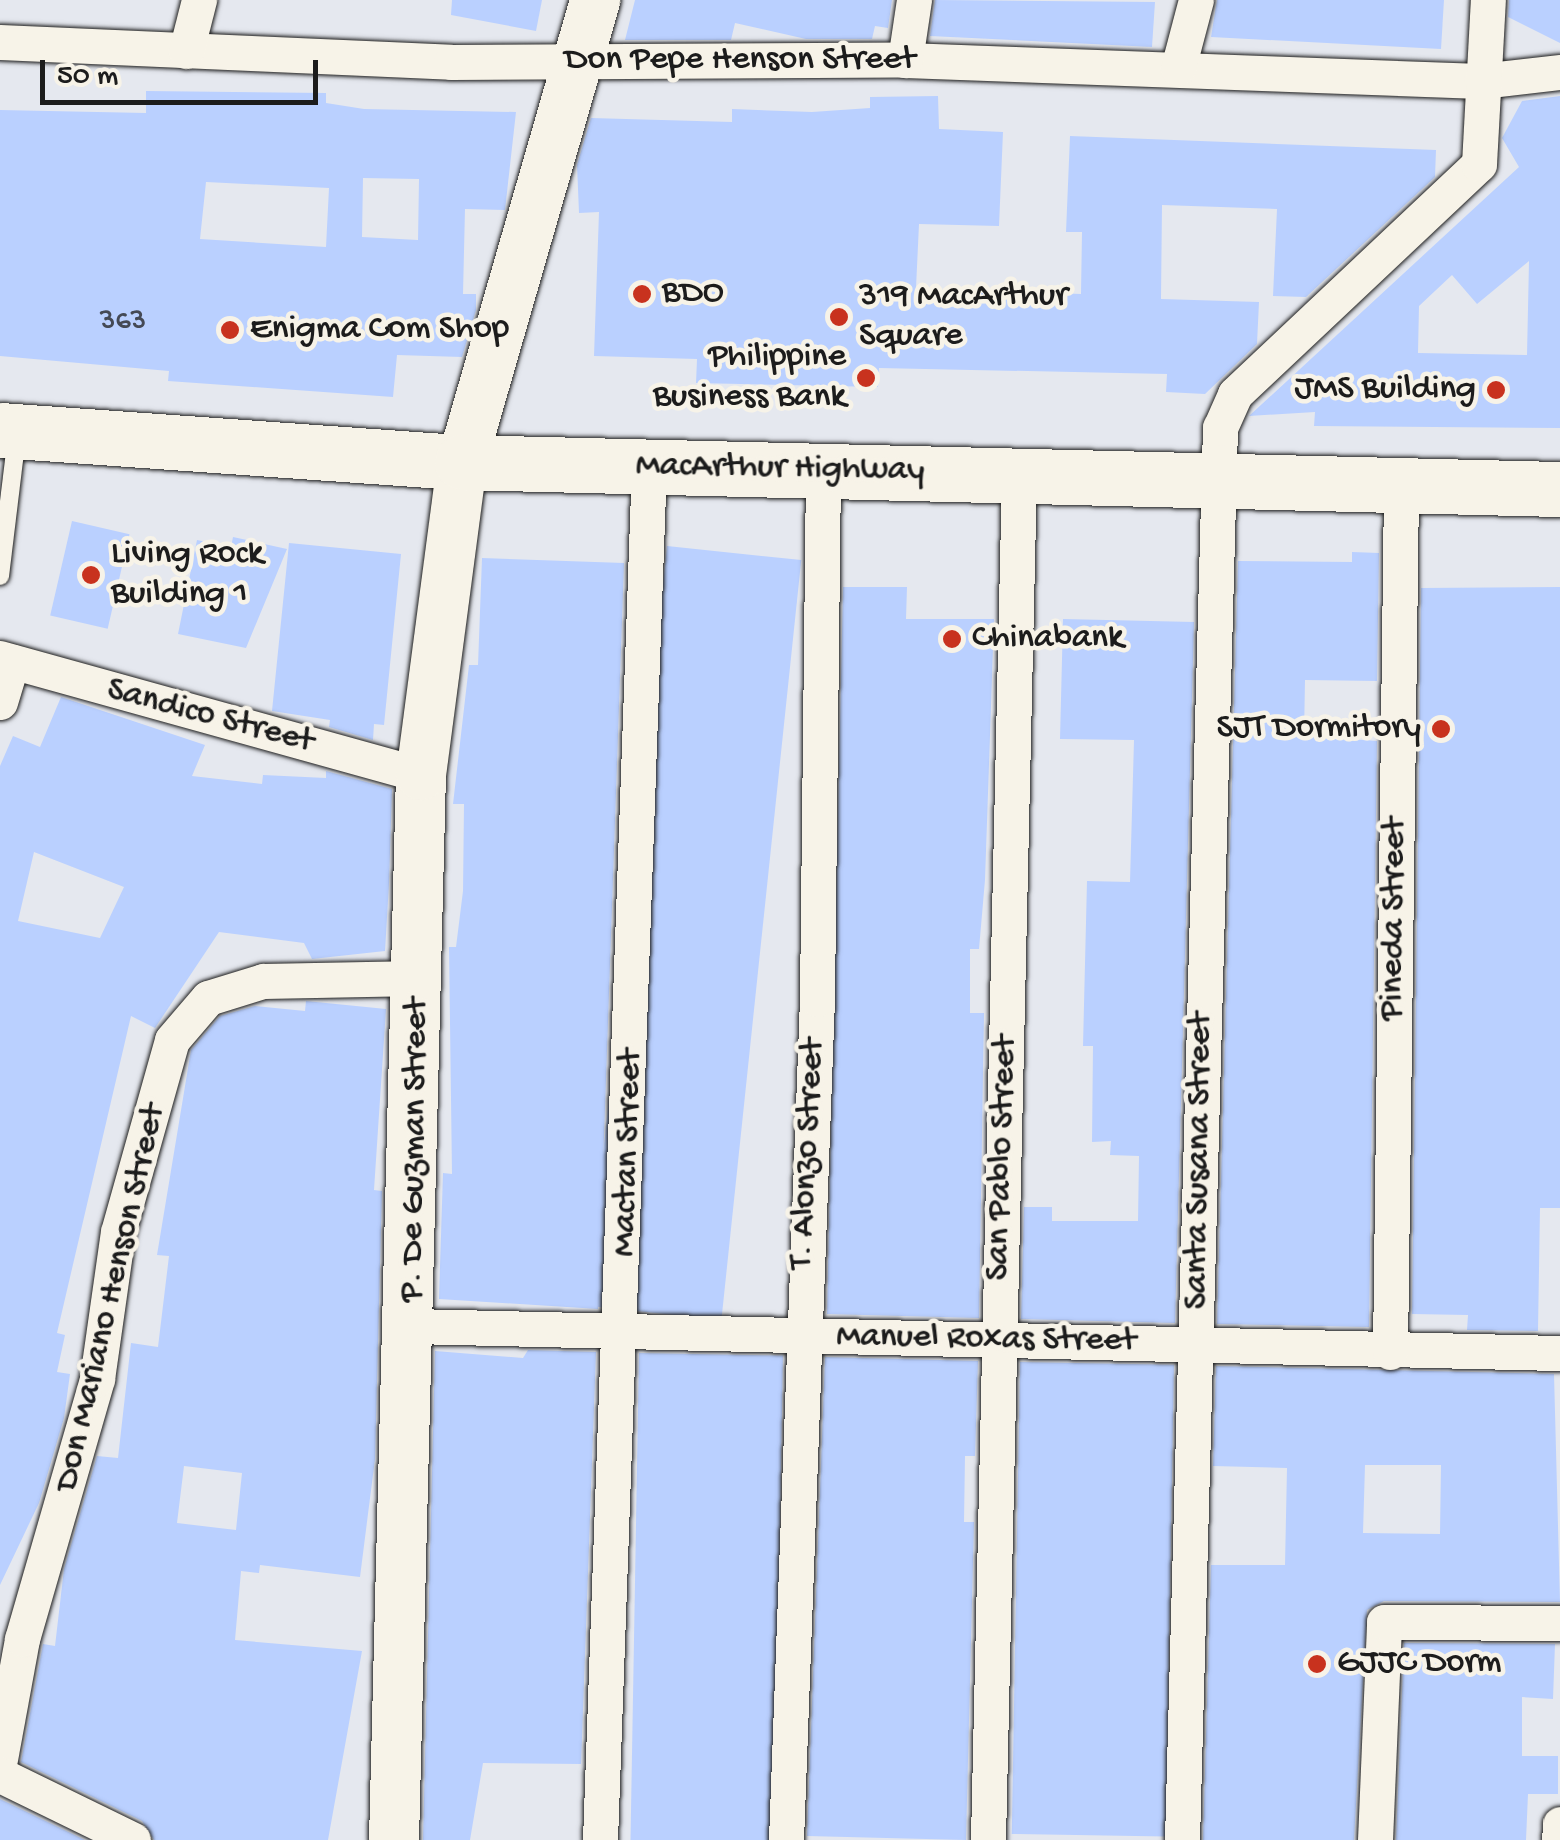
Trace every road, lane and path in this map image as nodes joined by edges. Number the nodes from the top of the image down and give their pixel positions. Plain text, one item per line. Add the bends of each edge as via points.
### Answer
1 (200, 0) edge
2 (595, 0) edge
3 (914, 0) edge
4 (1196, 0) edge
5 (1488, 0) edge
6 (0, 42) edge
7 (186, 51) junction
8 (905, 60) junction
9 (578, 62) junction
10 (1178, 68) junction
11 (1560, 72) edge
12 (1481, 81) junction
13 (9, 430) edge
14 (462, 462) junction
15 (648, 466) junction
16 (824, 469) junction
17 (1019, 476) junction
18 (1216, 482) junction
19 (1400, 486) junction
20 (1560, 489) edge
21 (0, 576) edge
22 (6, 660) edge
23 (0, 702) edge
24 (421, 776) junction
25 (419, 978) junction
26 (412, 1326) junction
27 (624, 1331) junction
28 (800, 1337) junction
29 (998, 1344) junction
30 (1196, 1344) junction
31 (1390, 1352) junction
32 (1560, 1352) edge
33 (1560, 1623) edge
34 (0, 1760) edge
35 (0, 1774) edge
36 (1560, 1824) edge
37 (133, 1840) edge
38 (394, 1840) edge
39 (600, 1840) edge
40 (786, 1840) edge
41 (988, 1840) edge
42 (1182, 1840) edge
43 (1374, 1840) edge
44 (1559, 1840) edge

1 - 7 street
2 - 9 street, P. De Guzman Street
3 - 8 street
4 - 10 street
5 - 12 street, Santa Susana Street
6 - 7 street, Don Pepe Henson Street
7 - 9 street, Don Pepe Henson Street
8 - 9 street, Don Pepe Henson Street
8 - 10 street, Don Pepe Henson Street
9 - 14 street, P. De Guzman Street
10 - 12 street, Don Pepe Henson Street
11 - 12 street, Don Pepe Henson Street
12 - 18 street, Santa Susana Street via 1479,164 1235,394 1220,428
13 - 14 highway, MacArthur Highway
13 - 21 lane
14 - 15 highway, MacArthur Highway
14 - 24 street, P. De Guzman Street
15 - 16 highway, MacArthur Highway
15 - 27 street, Mactan Street
16 - 17 highway, MacArthur Highway
16 - 28 street, T. Alonzo Street via 818,999
17 - 18 highway, MacArthur Highway
17 - 29 street, San Pablo Street
18 - 19 highway, MacArthur Highway
18 - 30 street, Santa Susana Street
19 - 20 highway, MacArthur Highway
19 - 31 street, Pineda Street
22 - 23 street
22 - 24 street, Sandico Street
24 - 25 street, P. De Guzman Street
25 - 26 street, P. De Guzman Street
25 - 34 street, Don Mariano Henson Street via 262,981 208,998 172,1040 118,1232 97,1378 22,1639
26 - 27 street, Manuel Roxas Street
26 - 38 street, P. De Guzman Street
27 - 28 street, Manuel Roxas Street
27 - 39 street, Mactan Street
28 - 29 street, Manuel Roxas Street
28 - 40 street, T. Alonzo Street
29 - 30 street, Manuel Roxas Street
29 - 41 street, San Pablo Street
30 - 31 street, Manuel Roxas Street
30 - 42 street, Santa Susana Street
31 - 32 street, Manuel Roxas Street
33 - 43 street via 1384,1622
35 - 37 street
36 - 44 street

